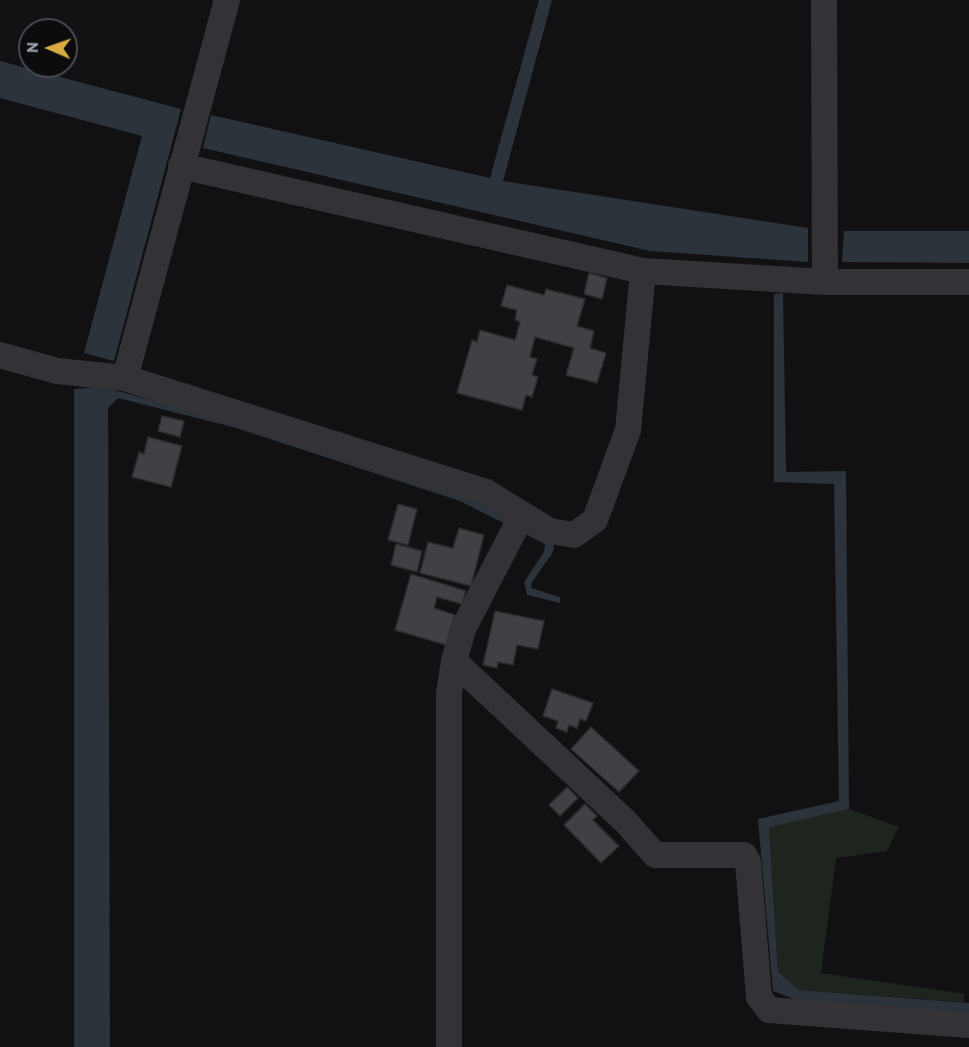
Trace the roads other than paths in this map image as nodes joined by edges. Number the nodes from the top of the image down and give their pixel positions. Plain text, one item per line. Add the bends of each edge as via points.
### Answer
1 (227, 0) edge
2 (825, 0) edge
3 (181, 166) junction
4 (643, 271) junction
5 (825, 282) junction
6 (969, 282) edge
7 (0, 355) edge
8 (125, 378) junction
9 (519, 524) junction
10 (454, 661) junction
11 (969, 1025) edge
12 (449, 1047) edge

1 - 3 street
2 - 5 street
3 - 4 street
3 - 8 street
4 - 5 street
4 - 9 street via 628,430 595,520 574,535
5 - 6 street
7 - 8 street via 57,371
8 - 9 street via 486,492
9 - 10 street via 463,629
10 - 11 street via 626,822 655,855 744,855 748,862 759,998 769,1010
10 - 12 street via 449,693

